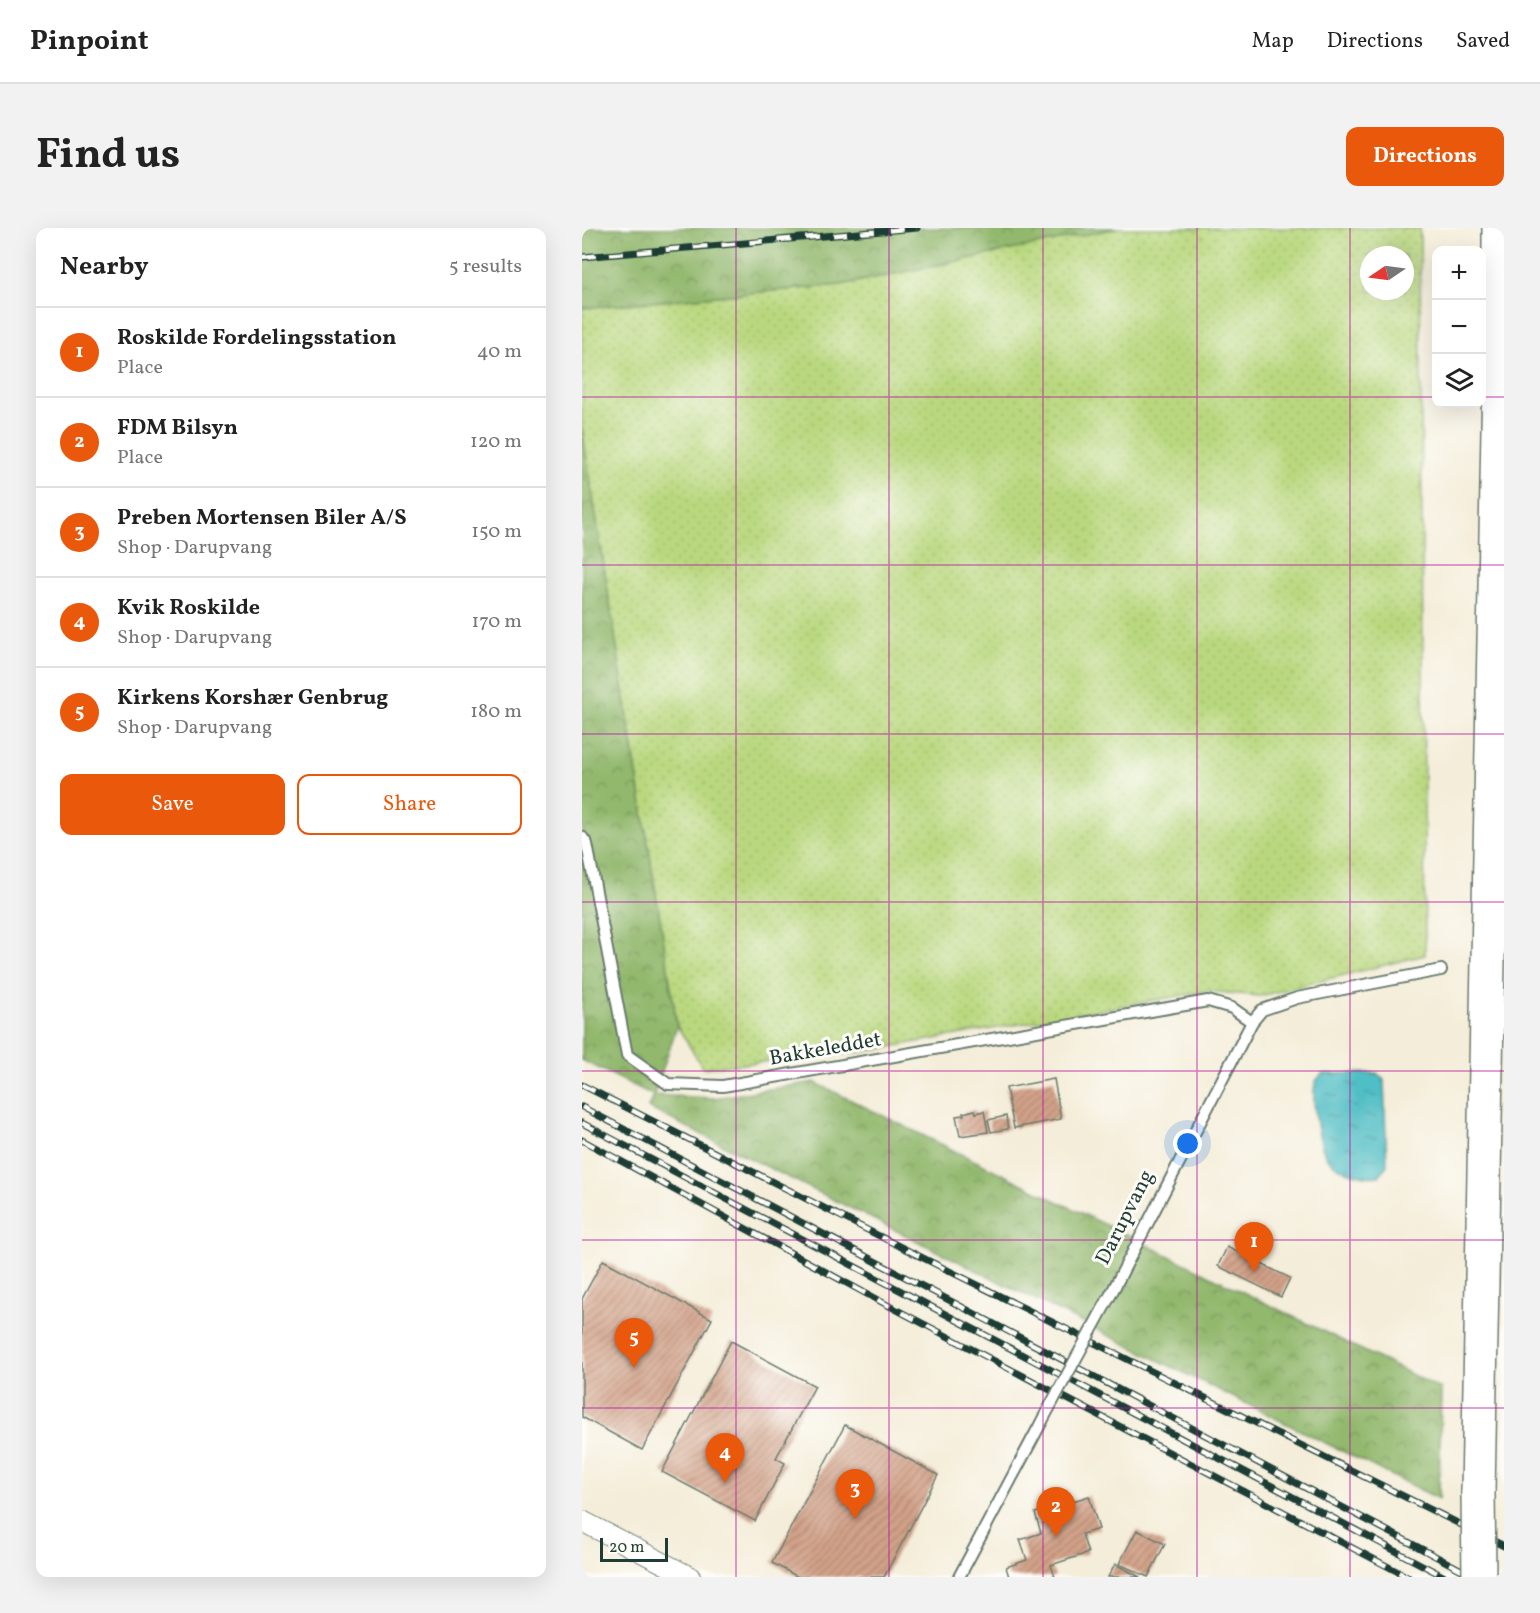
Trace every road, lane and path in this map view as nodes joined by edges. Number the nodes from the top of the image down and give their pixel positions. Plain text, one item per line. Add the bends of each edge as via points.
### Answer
1 (1499, 228) edge
2 (582, 837) edge
3 (1441, 970) dead end
4 (1252, 1022) junction
5 (582, 1521) edge
6 (690, 1577) edge
7 (959, 1577) edge
8 (1479, 1577) edge

1 - 8 highway, bridge
2 - 4 lane, Bakkeleddet via 587,844 627,1055 668,1084 723,1086 1208,1001 1232,1008
3 - 4 lane, Darupvang via 1297,998 1262,1010
4 - 7 lane, Darupvang, bridge
5 - 6 street

